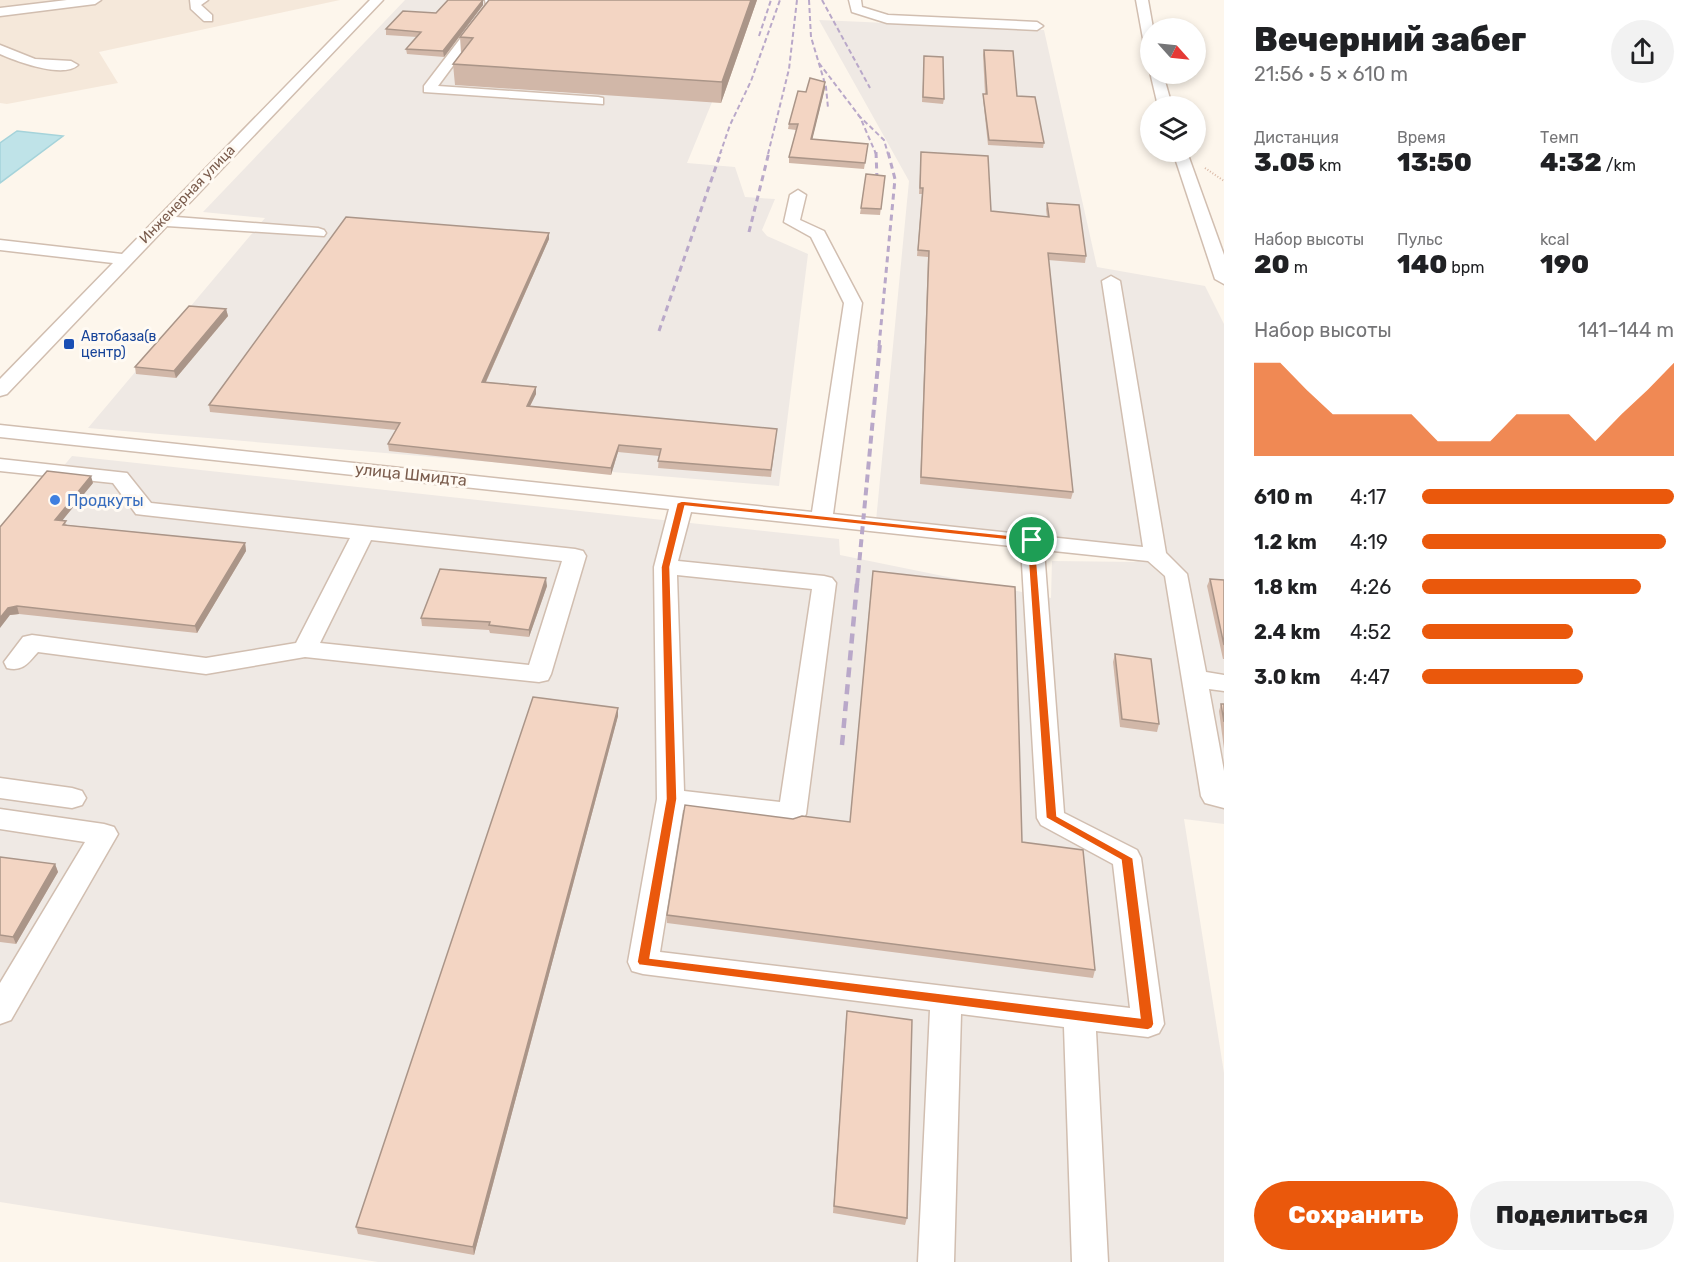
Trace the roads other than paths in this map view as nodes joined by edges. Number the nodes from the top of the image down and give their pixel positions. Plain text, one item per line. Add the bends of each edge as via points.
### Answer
1 (95, 0) edge
2 (111, 0) edge
3 (202, 0) edge
4 (377, 0) edge
5 (491, 0) edge
6 (855, 0) edge
7 (1142, 0) edge
8 (39, 9) junction
9 (0, 12) edge
10 (100, 13) dead end
11 (208, 18) dead end
12 (1145, 18) edge
13 (0, 26) edge
14 (1036, 26) dead end
15 (0, 49) edge
16 (71, 65) dead end
17 (598, 101) dead end
18 (1183, 162) edge
19 (798, 195) dead end
20 (161, 221) junction
21 (318, 233) dead end
22 (0, 244) edge
23 (124, 260) junction
24 (1224, 279) edge
25 (1111, 281) dead end
26 (0, 390) edge
27 (0, 431) edge
28 (0, 465) edge
29 (682, 503) junction
30 (822, 517) junction
31 (364, 533) junction
32 (1032, 540) junction
33 (1155, 555) junction
34 (665, 567) junction
35 (305, 649) junction
36 (16, 663) dead end
37 (1193, 679) junction
38 (1224, 683) edge
39 (0, 788) edge
40 (72, 798) dead end
41 (1224, 798) edge
42 (671, 799) junction
43 (0, 819) edge
44 (946, 999) junction
45 (0, 1011) edge
46 (1079, 1014) junction
47 (936, 1262) edge
48 (1090, 1262) edge

1 - 8 street
2 - 10 street via 98,6
3 - 11 street via 195,2 195,6
4 - 20 street, Инженерная улица
5 - 17 street via 492,5 429,89
6 - 14 street via 856,9 887,19
7 - 12 street
8 - 9 street
8 - 13 street via 16,14
15 - 16 street via 33,63
18 - 24 street
19 - 30 street via 792,222 819,234 853,303
20 - 21 street
20 - 23 street, Инженерная улица
22 - 23 street
23 - 26 street, Инженерная улица
25 - 33 street
27 - 29 street, улица Шмидта
28 - 31 street via 120,477 144,509
29 - 30 street, улица Шмидта
29 - 34 street
30 - 32 street, улица Шмидта
31 - 35 street
31 - 35 street via 575,556 539,674
32 - 33 street, улица Шмидта
32 - 46 street via 1051,818 1127,858 1148,1024
33 - 37 street via 1176,574
34 - 42 street
34 - 42 street via 824,583 792,814
35 - 36 street via 206,666 32,643
37 - 38 street
37 - 41 street via 1215,796
39 - 40 street
42 - 44 street via 644,962
43 - 45 street via 104,834
44 - 46 street
44 - 47 street
46 - 48 street

